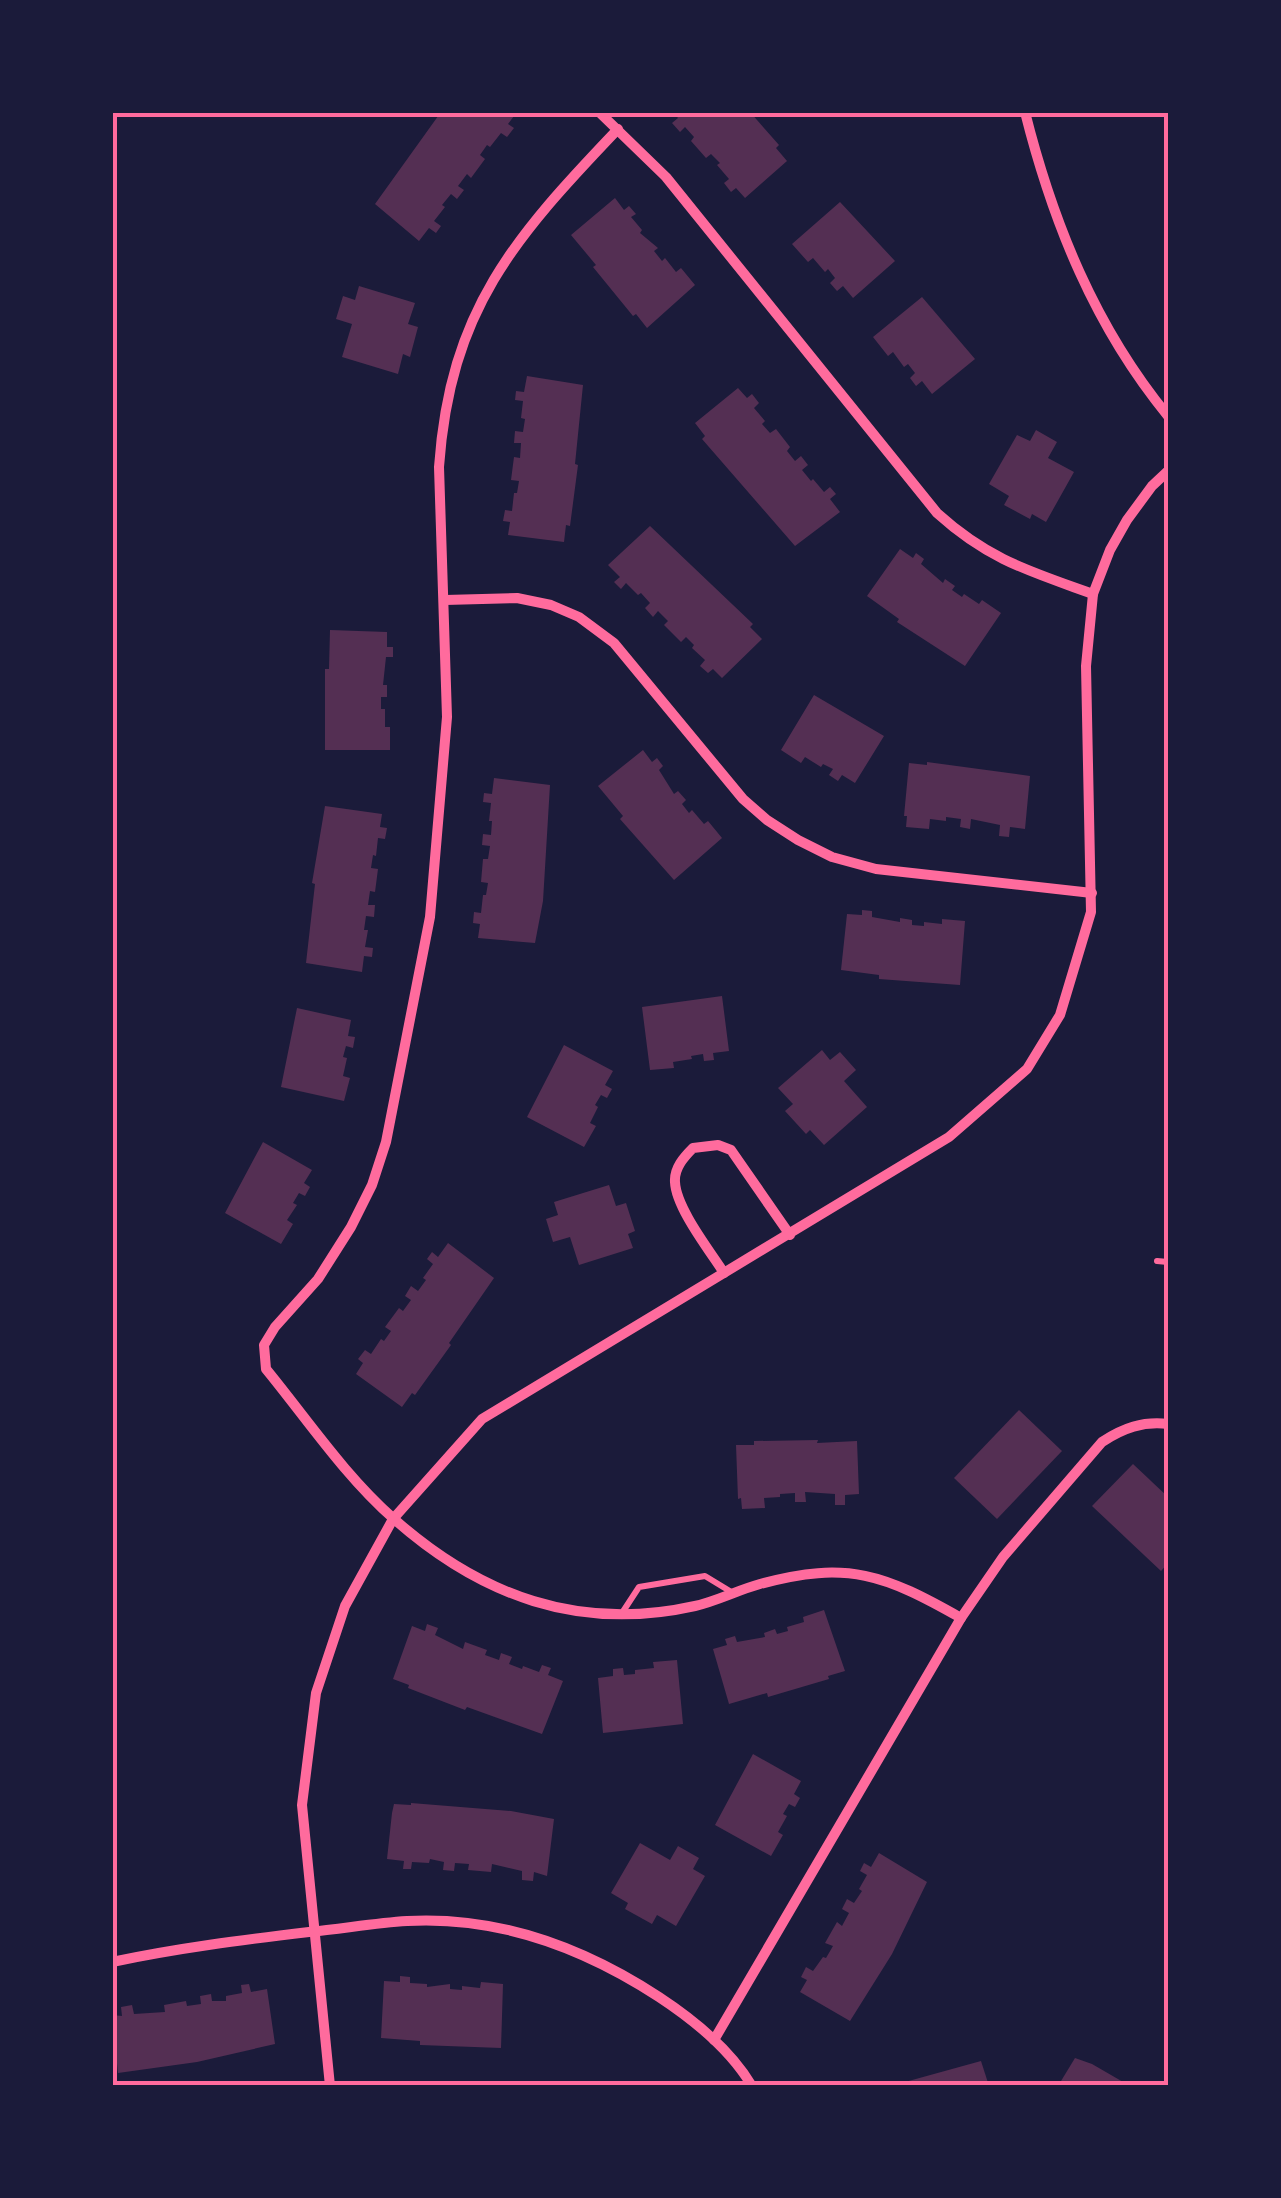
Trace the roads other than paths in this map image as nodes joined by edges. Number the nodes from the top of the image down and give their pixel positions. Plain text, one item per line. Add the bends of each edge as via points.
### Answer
1 (598, 112) edge
2 (1025, 112) edge
3 (618, 129) junction
4 (1168, 416) edge
5 (1168, 471) edge
6 (1094, 594) junction
7 (445, 600) junction
8 (1092, 893) junction
9 (790, 1235) junction
10 (1157, 1261) dead end
11 (1168, 1262) edge
12 (724, 1273) junction
13 (1168, 1424) edge
14 (393, 1518) junction
15 (733, 1593) junction
16 (622, 1614) junction
17 (961, 1618) junction
18 (315, 1932) junction
19 (112, 1962) edge
20 (714, 2040) junction
21 (330, 2086) edge
22 (752, 2086) edge

1 - 3 street
2 - 4 street via 1070,254 1106,328
3 - 6 street via 666,177 938,513 1003,561
3 - 7 street via 501,265 455,364 439,467
5 - 6 street via 1127,520
6 - 8 street via 1086,666
7 - 8 street via 517,598 579,617 614,643 743,798 832,857 876,869
7 - 14 street via 447,717 432,900 386,1142 351,1227 264,1346 266,1369
8 - 9 street via 1060,1014 1027,1069 950,1137
9 - 12 street
9 - 12 street via 731,1150 693,1148 676,1170 675,1184
10 - 11 lane
12 - 14 street via 482,1419
13 - 17 street via 1121,1429 1102,1442 1003,1557
14 - 16 street via 454,1565 524,1600
14 - 18 street via 345,1606 316,1693 302,1805
15 - 16 street via 698,1605
15 - 16 lane via 706,1576 639,1587
15 - 17 street via 834,1572 911,1590
17 - 20 street
18 - 19 street via 194,1944
18 - 20 street via 410,1921 524,1933 623,1973
18 - 21 street
20 - 22 street

